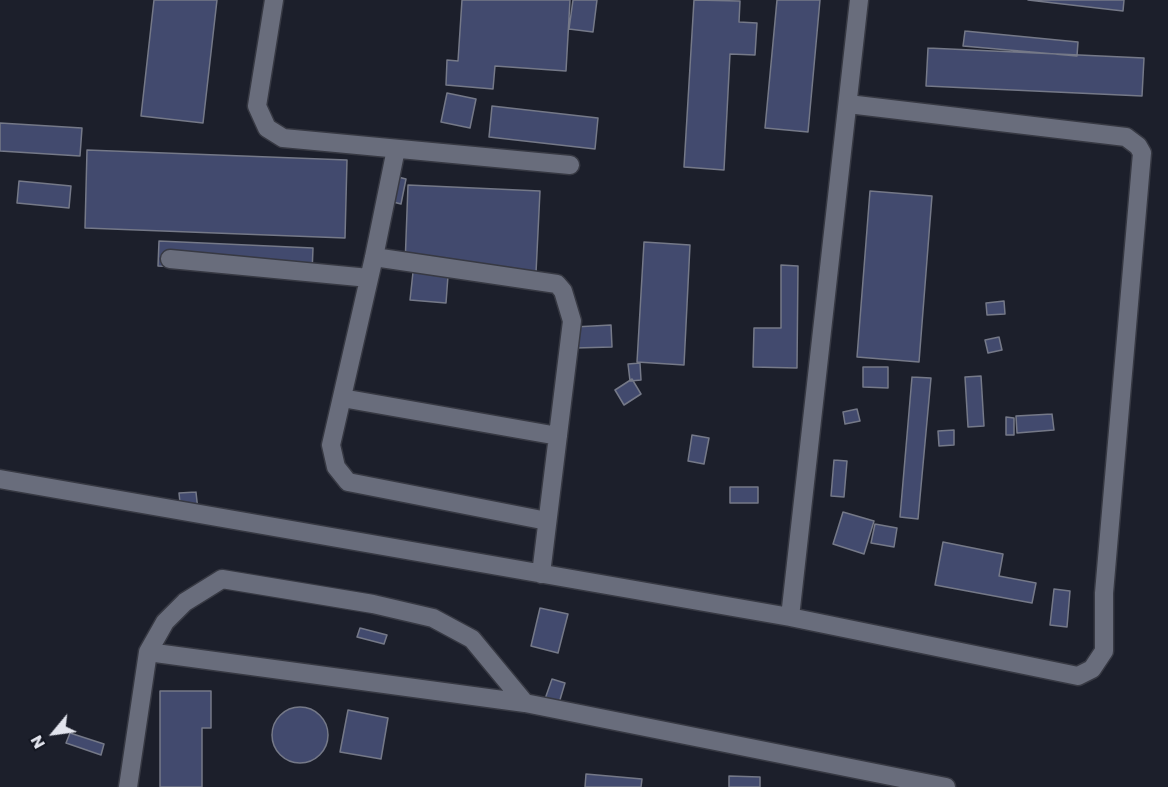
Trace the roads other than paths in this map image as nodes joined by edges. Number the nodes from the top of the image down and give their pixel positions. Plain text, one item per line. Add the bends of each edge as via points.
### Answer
1 (274, 0) edge
2 (859, 0) edge
3 (848, 104) junction
4 (396, 149) junction
5 (570, 165) dead end
6 (374, 256) junction
7 (170, 259) dead end
8 (369, 278) junction
9 (342, 398) junction
10 (558, 436) junction
11 (0, 479) edge
12 (547, 521) junction
13 (541, 574) junction
14 (790, 617) junction
15 (148, 652) junction
16 (525, 703) junction
17 (128, 787) edge
18 (946, 787) edge

1 - 4 lane via 257,106 267,128 283,138
2 - 3 lane
3 - 14 lane
3 - 14 lane via 1126,137 1142,153 1105,581 1104,651 1092,669 1078,676
4 - 5 lane
4 - 6 lane
6 - 8 lane
6 - 10 lane via 557,284 572,321
7 - 8 lane
8 - 9 lane
9 - 10 lane
9 - 12 lane via 331,446 336,467 348,482
10 - 12 lane
11 - 13 lane
12 - 13 lane
13 - 14 lane
15 - 16 lane
15 - 16 lane via 165,622 185,602 222,579 434,618 472,639
15 - 17 lane
16 - 18 lane

